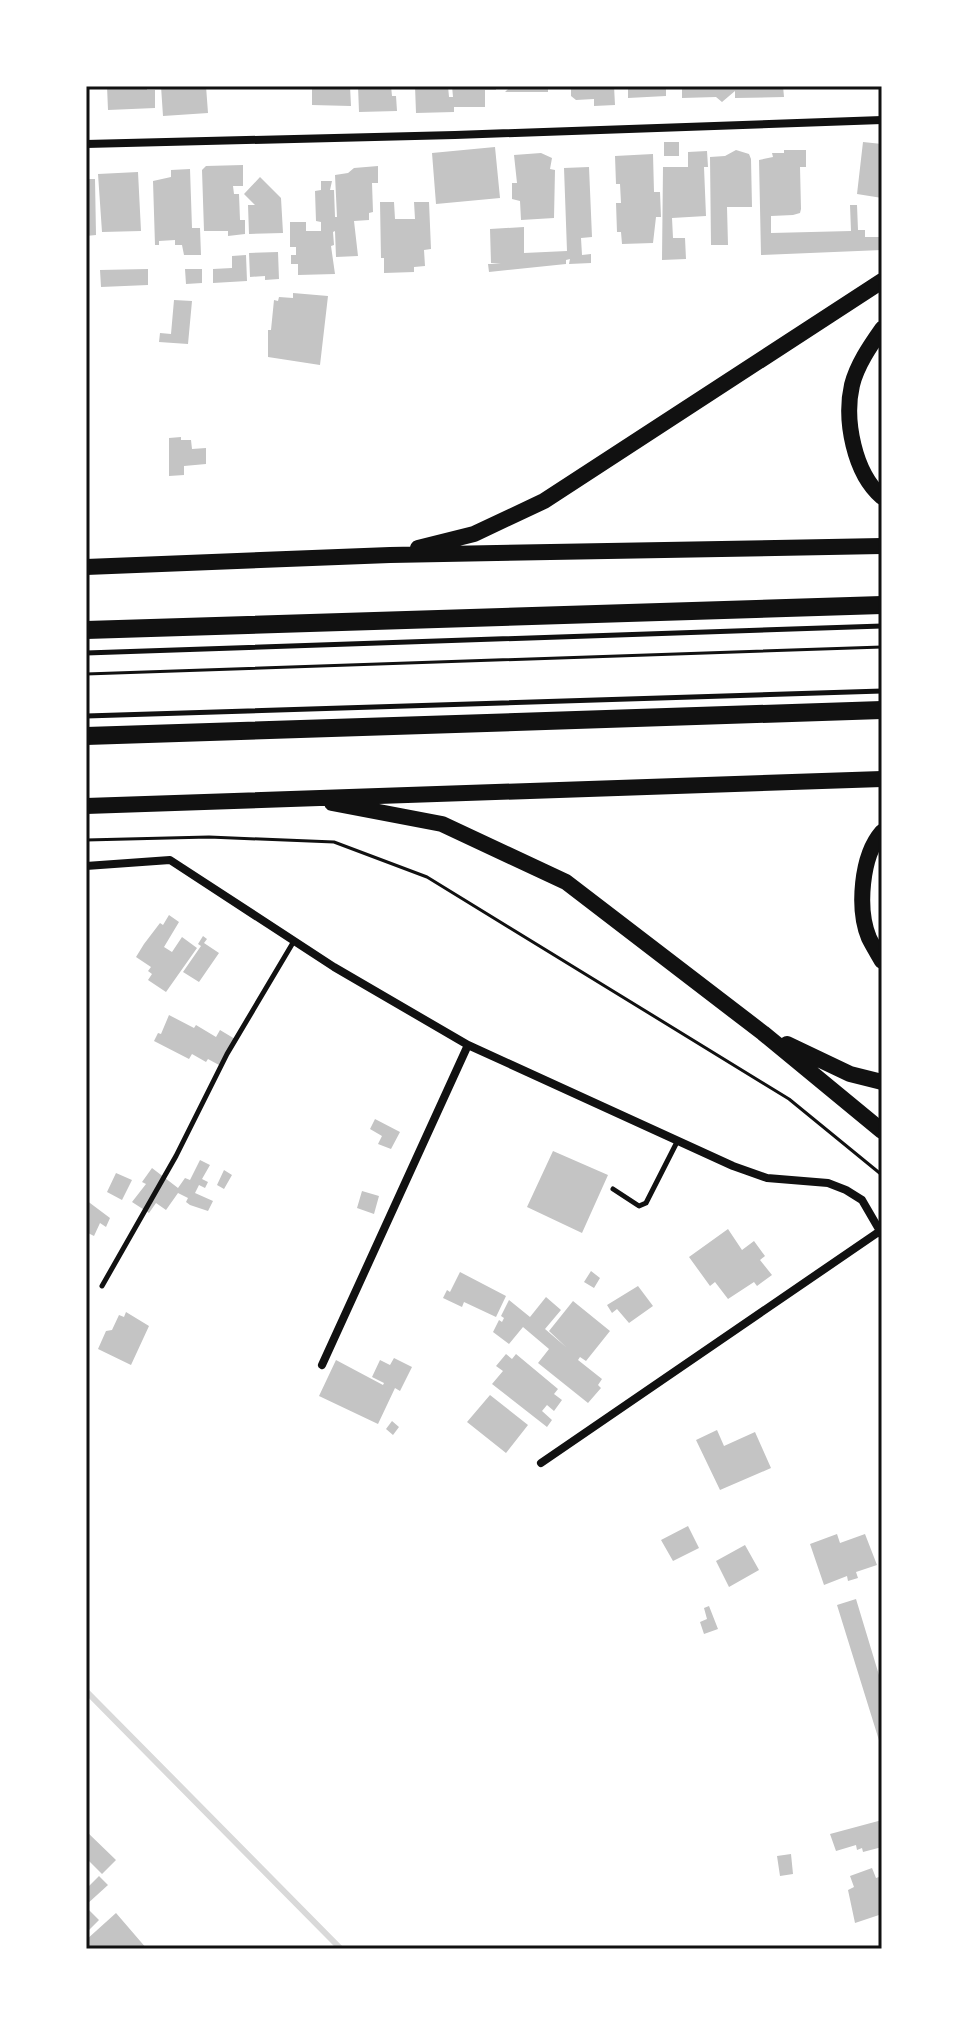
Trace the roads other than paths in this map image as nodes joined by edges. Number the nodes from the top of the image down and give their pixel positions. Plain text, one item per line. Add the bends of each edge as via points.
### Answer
1 (882, 120) edge
2 (86, 144) edge
3 (882, 281) edge
4 (882, 329) edge
5 (882, 497) edge
6 (882, 546) edge
7 (390, 555) junction
8 (86, 567) edge
9 (882, 605) edge
10 (882, 626) edge
11 (86, 630) edge
12 (86, 653) edge
13 (882, 691) edge
14 (882, 710) edge
15 (86, 716) edge
16 (86, 736) edge
17 (882, 779) edge
18 (299, 797) junction
19 (86, 806) edge
20 (882, 832) edge
21 (86, 866) edge
22 (294, 940) junction
23 (882, 961) edge
24 (763, 1033) junction
25 (468, 1045) junction
26 (882, 1082) edge
27 (882, 1131) edge
28 (678, 1140) junction
29 (613, 1189) dead end
30 (881, 1234) edge
31 (102, 1286) dead end
32 (322, 1365) dead end
33 (541, 1463) dead end

1 - 2 street
3 - 7 main road via 544,501 474,534
4 - 5 main road via 852,384 850,415 855,451 872,488
6 - 7 main road
7 - 8 main road
9 - 11 highway
10 - 12 lane
13 - 15 lane
14 - 16 highway
17 - 18 main road
18 - 19 main road
18 - 24 main road via 442,824 566,882
20 - 23 main road via 871,851 863,908 869,937
21 - 22 street via 170,860
22 - 25 street
22 - 31 lane
24 - 26 main road via 850,1074
24 - 27 main road
25 - 28 street
25 - 32 street
28 - 29 lane via 646,1203 639,1206
28 - 30 street via 767,1178 828,1183 846,1190 862,1200
30 - 33 street

